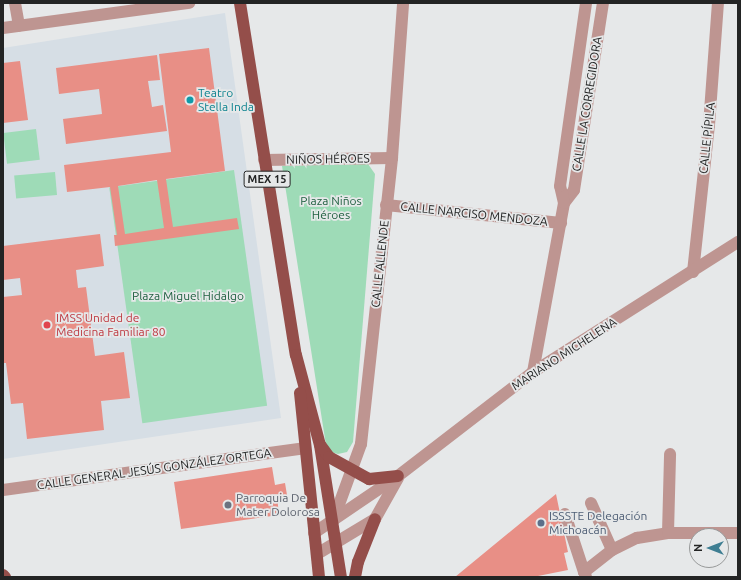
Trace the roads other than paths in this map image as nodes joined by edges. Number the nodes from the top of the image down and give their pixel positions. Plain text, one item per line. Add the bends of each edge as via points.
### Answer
1 (15, 3) edge
2 (189, 3) edge
3 (240, 3) edge
4 (403, 3) edge
5 (586, 3) edge
6 (603, 3) edge
7 (718, 3) edge
8 (19, 26) junction
9 (3, 28) edge
10 (392, 158) junction
11 (264, 160) junction
12 (564, 202) junction
13 (386, 205) junction
14 (561, 223) junction
15 (738, 242) edge
16 (693, 272) junction
17 (296, 355) junction
18 (533, 372) junction
19 (320, 445) junction
20 (304, 448) junction
21 (670, 454) dead end
22 (351, 470) junction
23 (398, 476) junction
24 (3, 490) edge
25 (592, 503) dead end
26 (565, 514) dead end
27 (375, 519) junction
28 (333, 521) junction
29 (314, 533) junction
30 (668, 533) junction
31 (738, 533) edge
32 (336, 543) junction
33 (612, 550) junction
34 (317, 554) junction
35 (585, 575) edge
36 (319, 577) edge
37 (341, 577) edge
38 (355, 577) edge

1 - 8 street
2 - 8 street
3 - 11 main road, MEX 15
4 - 10 street, CALLE ALLENDE
5 - 12 street, CALLE LA CORREGIDORA via 560,186
6 - 12 street, CALLE LA CORREGIDORA via 574,190
7 - 16 street, CALLE PÍPILA via 709,125
8 - 9 street
10 - 11 street, NIÑOS HÉROES
10 - 13 street, CALLE ALLENDE
11 - 17 main road, MEX 15
12 - 14 street, CALLE LA CORREGIDORA
13 - 14 street, CALLE NARCISO MENDOZA
13 - 22 street, CALLE ALLENDE via 361,444
14 - 18 street, CALLE LA CORREGIDORA
15 - 16 street, MARIANO MICHELENA
16 - 18 street, MARIANO MICHELENA
17 - 19 main road, MEX 15
17 - 20 main road, MEX 15
18 - 23 street, MARIANO MICHELENA
19 - 22 main road via 329,457
19 - 28 main road, MEX 15
20 - 24 street, CALLE GENERAL JESÚS GONZÁLEZ ORTEGA
20 - 29 main road, MEX 15
21 - 30 street
22 - 23 main road via 370,479
22 - 28 street, CALLE ALLENDE
23 - 27 street, MARIANO MICHELENA
23 - 28 street, MARIANO MICHELENA
25 - 33 street
26 - 35 street
27 - 32 street
27 - 38 main road via 358,562
28 - 29 street, MARIANO MICHELENA
28 - 32 main road, MEX 15
29 - 34 main road, MEX 15
30 - 31 street
30 - 33 street via 637,538
32 - 34 street
32 - 37 main road, MEX 15
33 - 35 street
34 - 36 main road, MEX 15

